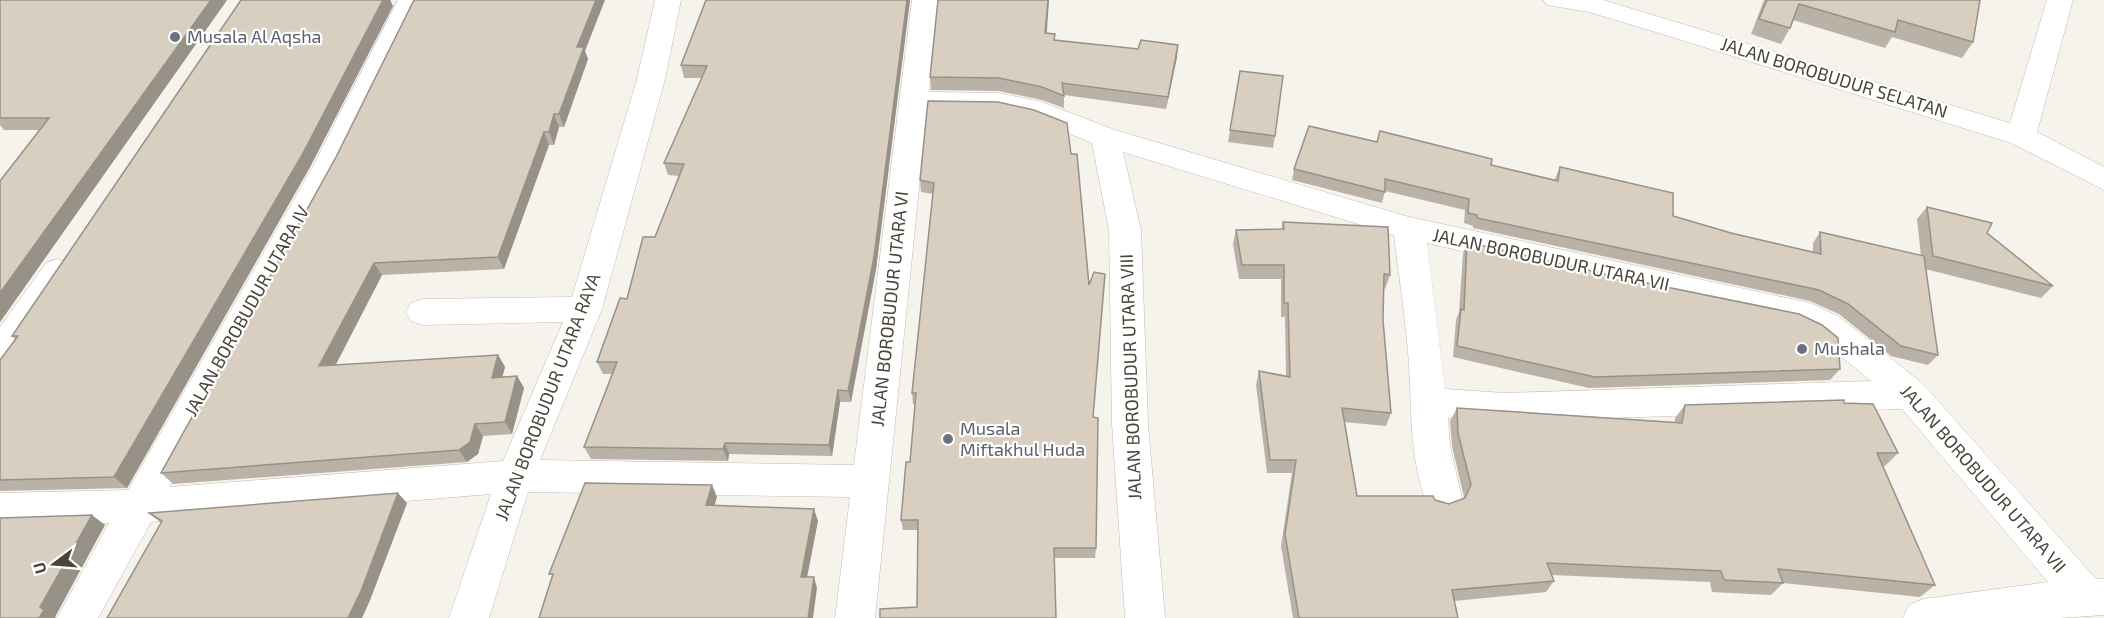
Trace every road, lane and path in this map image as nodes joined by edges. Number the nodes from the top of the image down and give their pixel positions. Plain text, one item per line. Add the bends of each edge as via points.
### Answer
1 (411, 0) edge
2 (668, 0) edge
3 (925, 0) edge
4 (1556, 0) edge
5 (2060, 0) edge
6 (914, 100) junction
7 (2021, 136) junction
8 (1105, 137) junction
9 (2104, 180) edge
10 (1409, 228) junction
11 (72, 250) edge
12 (585, 309) junction
13 (423, 312) dead end
14 (0, 353) edge
15 (1911, 394) junction
16 (1429, 403) junction
17 (515, 476) junction
18 (871, 481) junction
19 (1443, 498) dead end
20 (139, 506) junction
21 (0, 510) edge
22 (2095, 597) edge
23 (77, 618) edge
24 (469, 618) edge
25 (855, 618) edge
26 (1145, 618) edge
27 (1923, 618) edge

1 - 20 street, JALAN BOROBUDUR UTARA IV via 327,168
2 - 12 street, JALAN BOROBUDUR UTARA RAYA via 651,79
3 - 6 street, JALAN BOROBUDUR UTARA VI
4 - 7 street, JALAN BOROBUDUR SELATAN via 1592,5 1671,28
5 - 7 street
6 - 8 street, JALAN BOROBUDUR UTARA VII via 999,102 1042,111
6 - 18 street, JALAN BOROBUDUR UTARA VI
7 - 9 street, JALAN BOROBUDUR SELATAN
8 - 10 street, JALAN BOROBUDUR UTARA VII
8 - 26 street, JALAN BOROBUDUR UTARA VIII via 1125,230 1130,424
10 - 15 street, JALAN BOROBUDUR UTARA VII via 1798,312 1826,325
10 - 16 street
11 - 14 street
12 - 13 street
12 - 17 street, JALAN BOROBUDUR UTARA RAYA
15 - 16 street via 1505,408
15 - 22 street, JALAN BOROBUDUR UTARA VII
16 - 19 street via 1432,446
17 - 18 street
17 - 20 street
17 - 24 street, JALAN BOROBUDUR UTARA RAYA
18 - 25 street, JALAN BOROBUDUR UTARA VI
20 - 21 street
20 - 23 street, JALAN BOROBUDUR UTARA IV
22 - 27 street

